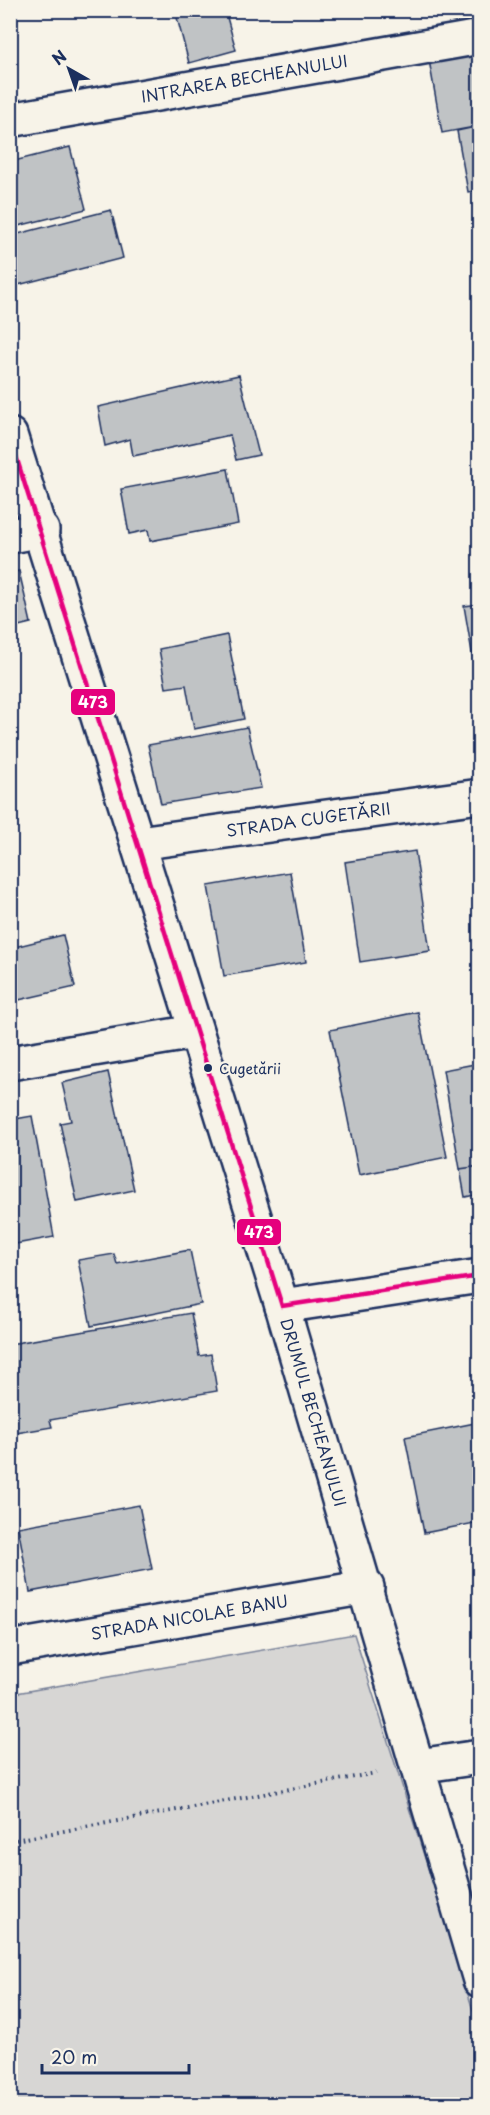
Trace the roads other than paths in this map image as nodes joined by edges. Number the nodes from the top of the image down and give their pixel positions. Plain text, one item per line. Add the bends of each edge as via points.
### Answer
1 (480, 37) edge
2 (10, 120) edge
3 (10, 435) edge
4 (26, 533) edge
5 (480, 796) edge
6 (138, 843) junction
7 (195, 1032) junction
8 (10, 1063) edge
9 (480, 1276) edge
10 (282, 1305) junction
11 (367, 1587) junction
12 (10, 1648) edge
13 (480, 1757) edge
14 (418, 1766) junction
15 (480, 1980) edge

1 - 2 street, INTRAREA BECHEANULUI
3 - 4 street, DRUMUL BECHEANULUI
4 - 6 street, DRUMUL BECHEANULUI
5 - 6 street, STRADA CUGETĂRII
6 - 7 street, DRUMUL BECHEANULUI
7 - 8 street
7 - 10 street, DRUMUL BECHEANULUI
9 - 10 street
10 - 11 street, DRUMUL BECHEANULUI
11 - 12 street, STRADA NICOLAE BANU
11 - 14 street, DRUMUL BECHEANULUI
13 - 14 street
14 - 15 street, DRUMUL BECHEANULUI

